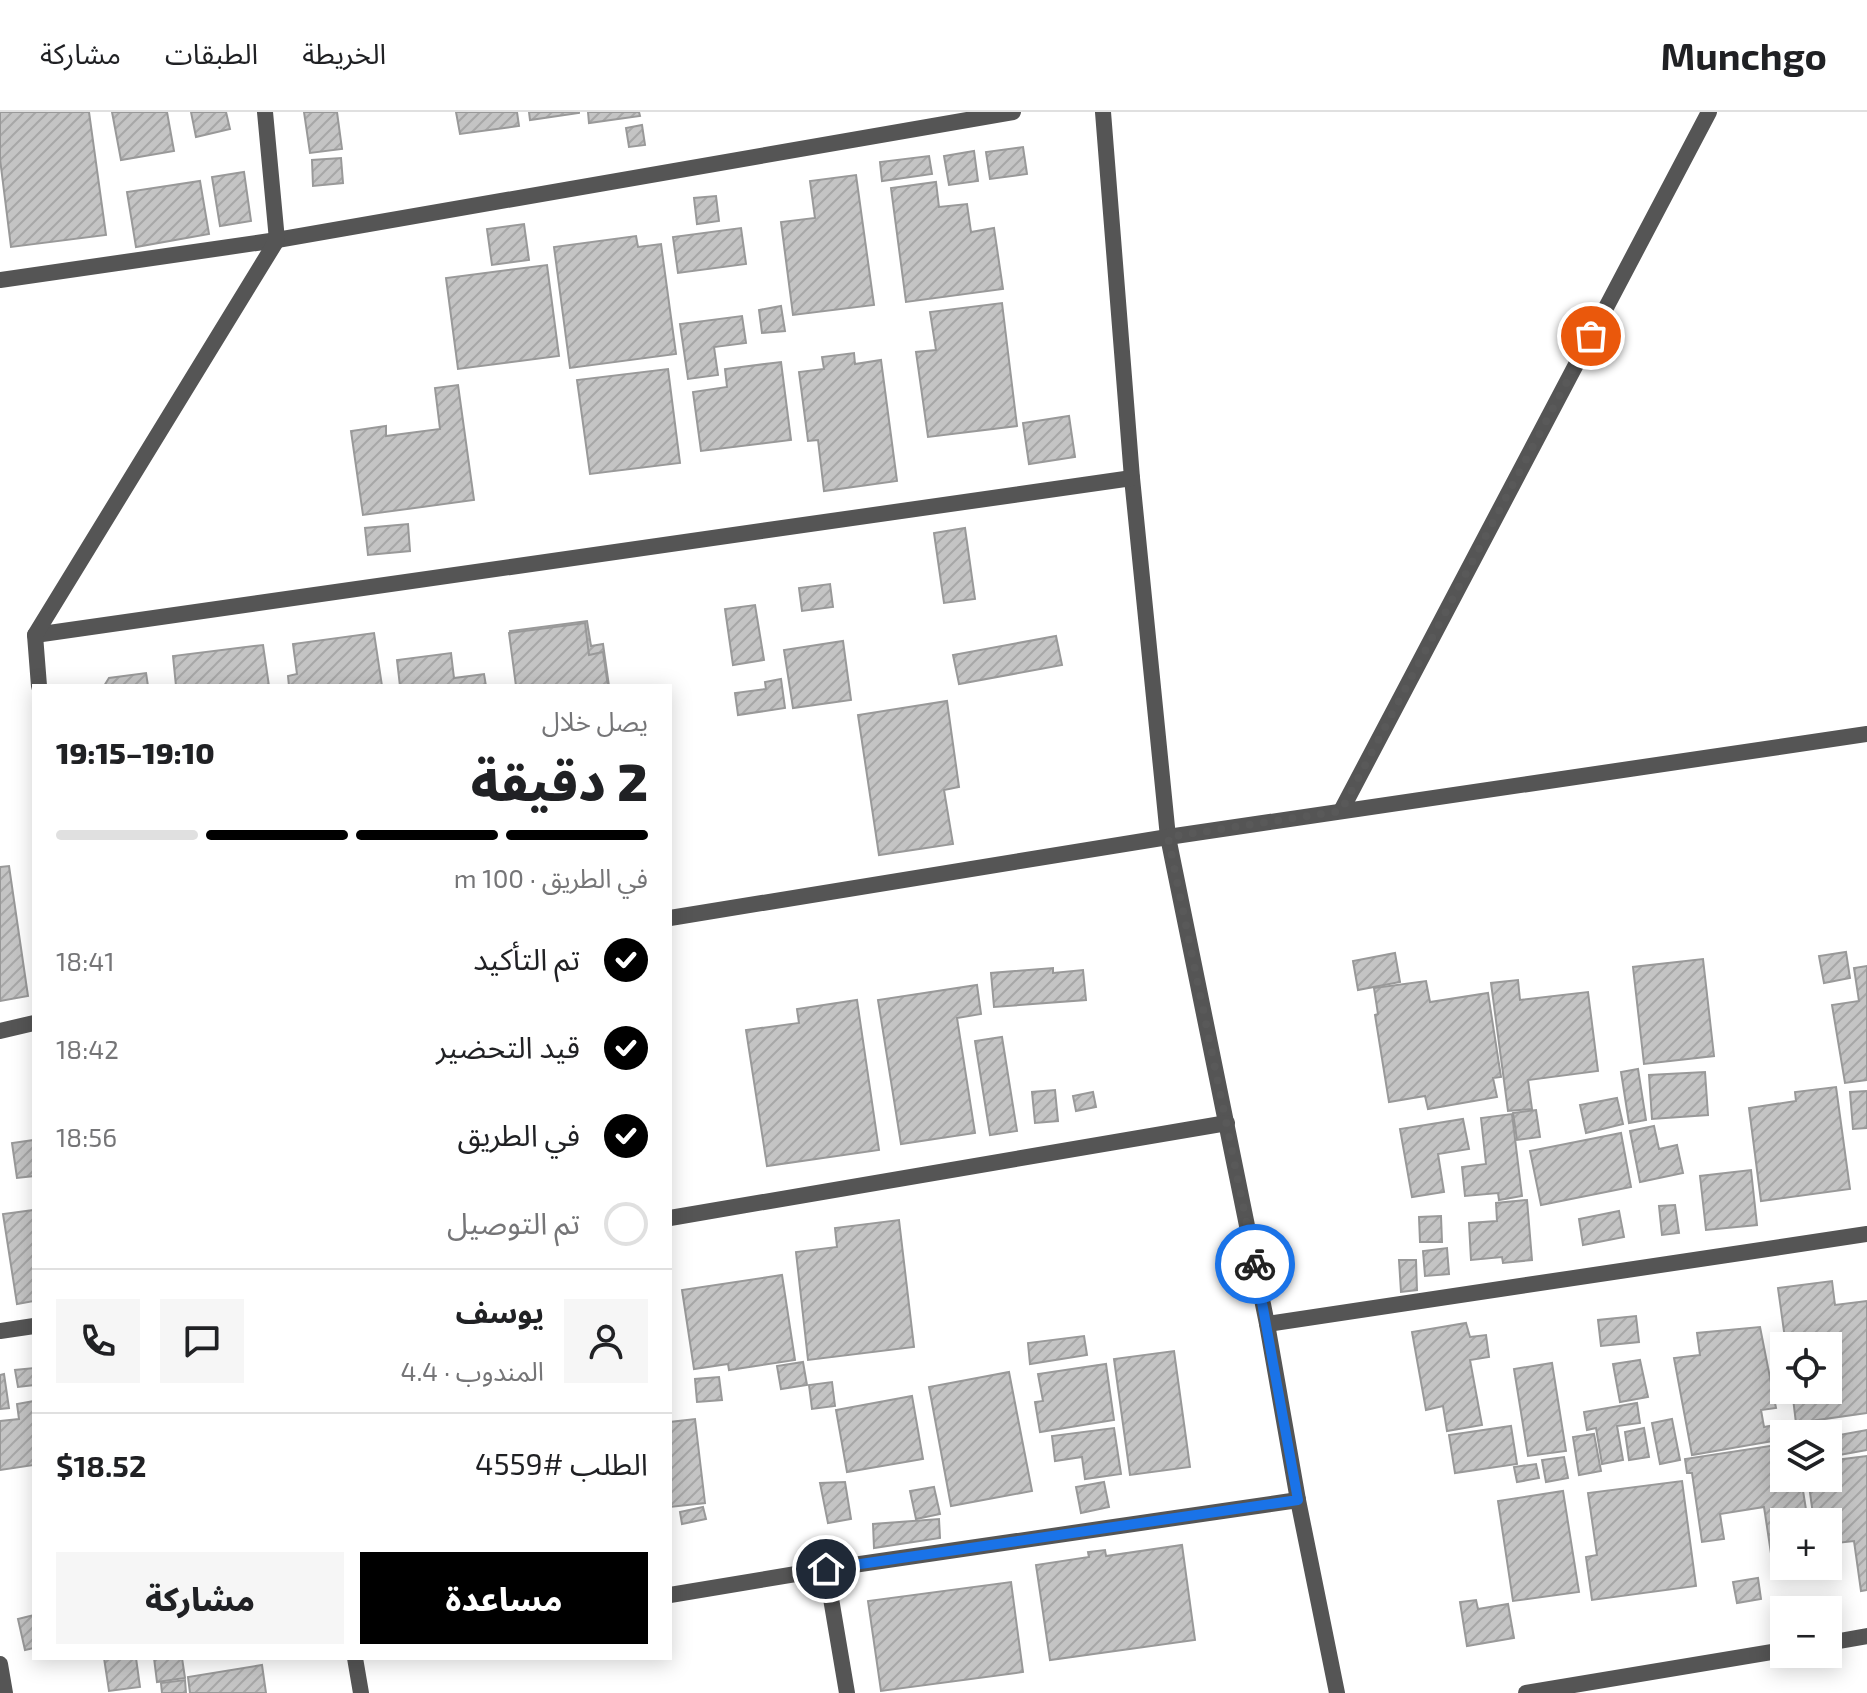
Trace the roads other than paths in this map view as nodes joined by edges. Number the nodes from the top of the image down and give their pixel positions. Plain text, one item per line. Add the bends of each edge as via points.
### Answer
1 (265, 112) edge
2 (1013, 112) edge
3 (1103, 112) edge
4 (1709, 112) edge
5 (277, 240) junction
6 (0, 280) edge
7 (1132, 478) junction
8 (35, 635) junction
9 (39, 684) edge
10 (1867, 734) edge
11 (1341, 811) junction
12 (1168, 837) junction
13 (672, 918) edge
14 (32, 1023) edge
15 (0, 1031) edge
16 (1227, 1123) junction
17 (672, 1218) edge
18 (1867, 1234) edge
19 (1267, 1324) junction
20 (32, 1326) edge
21 (0, 1331) edge
22 (1298, 1500) junction
23 (826, 1569) junction
24 (672, 1595) edge
25 (1867, 1636) edge
26 (1842, 1640) edge
27 (1770, 1652) edge
28 (355, 1660) edge
29 (0, 1664) edge
30 (5, 1693) edge
31 (361, 1693) edge
32 (847, 1693) edge
33 (1337, 1693) edge
34 (1526, 1693) edge

1 - 5 street
2 - 5 street
3 - 7 street
4 - 11 street
5 - 6 street
5 - 8 street
7 - 8 street
7 - 12 street
8 - 9 street
10 - 11 street
11 - 12 street
12 - 13 street
12 - 16 street
14 - 15 street
16 - 17 street
16 - 19 street
18 - 19 street
19 - 22 street
20 - 21 street
22 - 23 street
22 - 33 street
23 - 24 street
23 - 32 street
25 - 26 street
27 - 34 street
28 - 31 street
29 - 30 street

